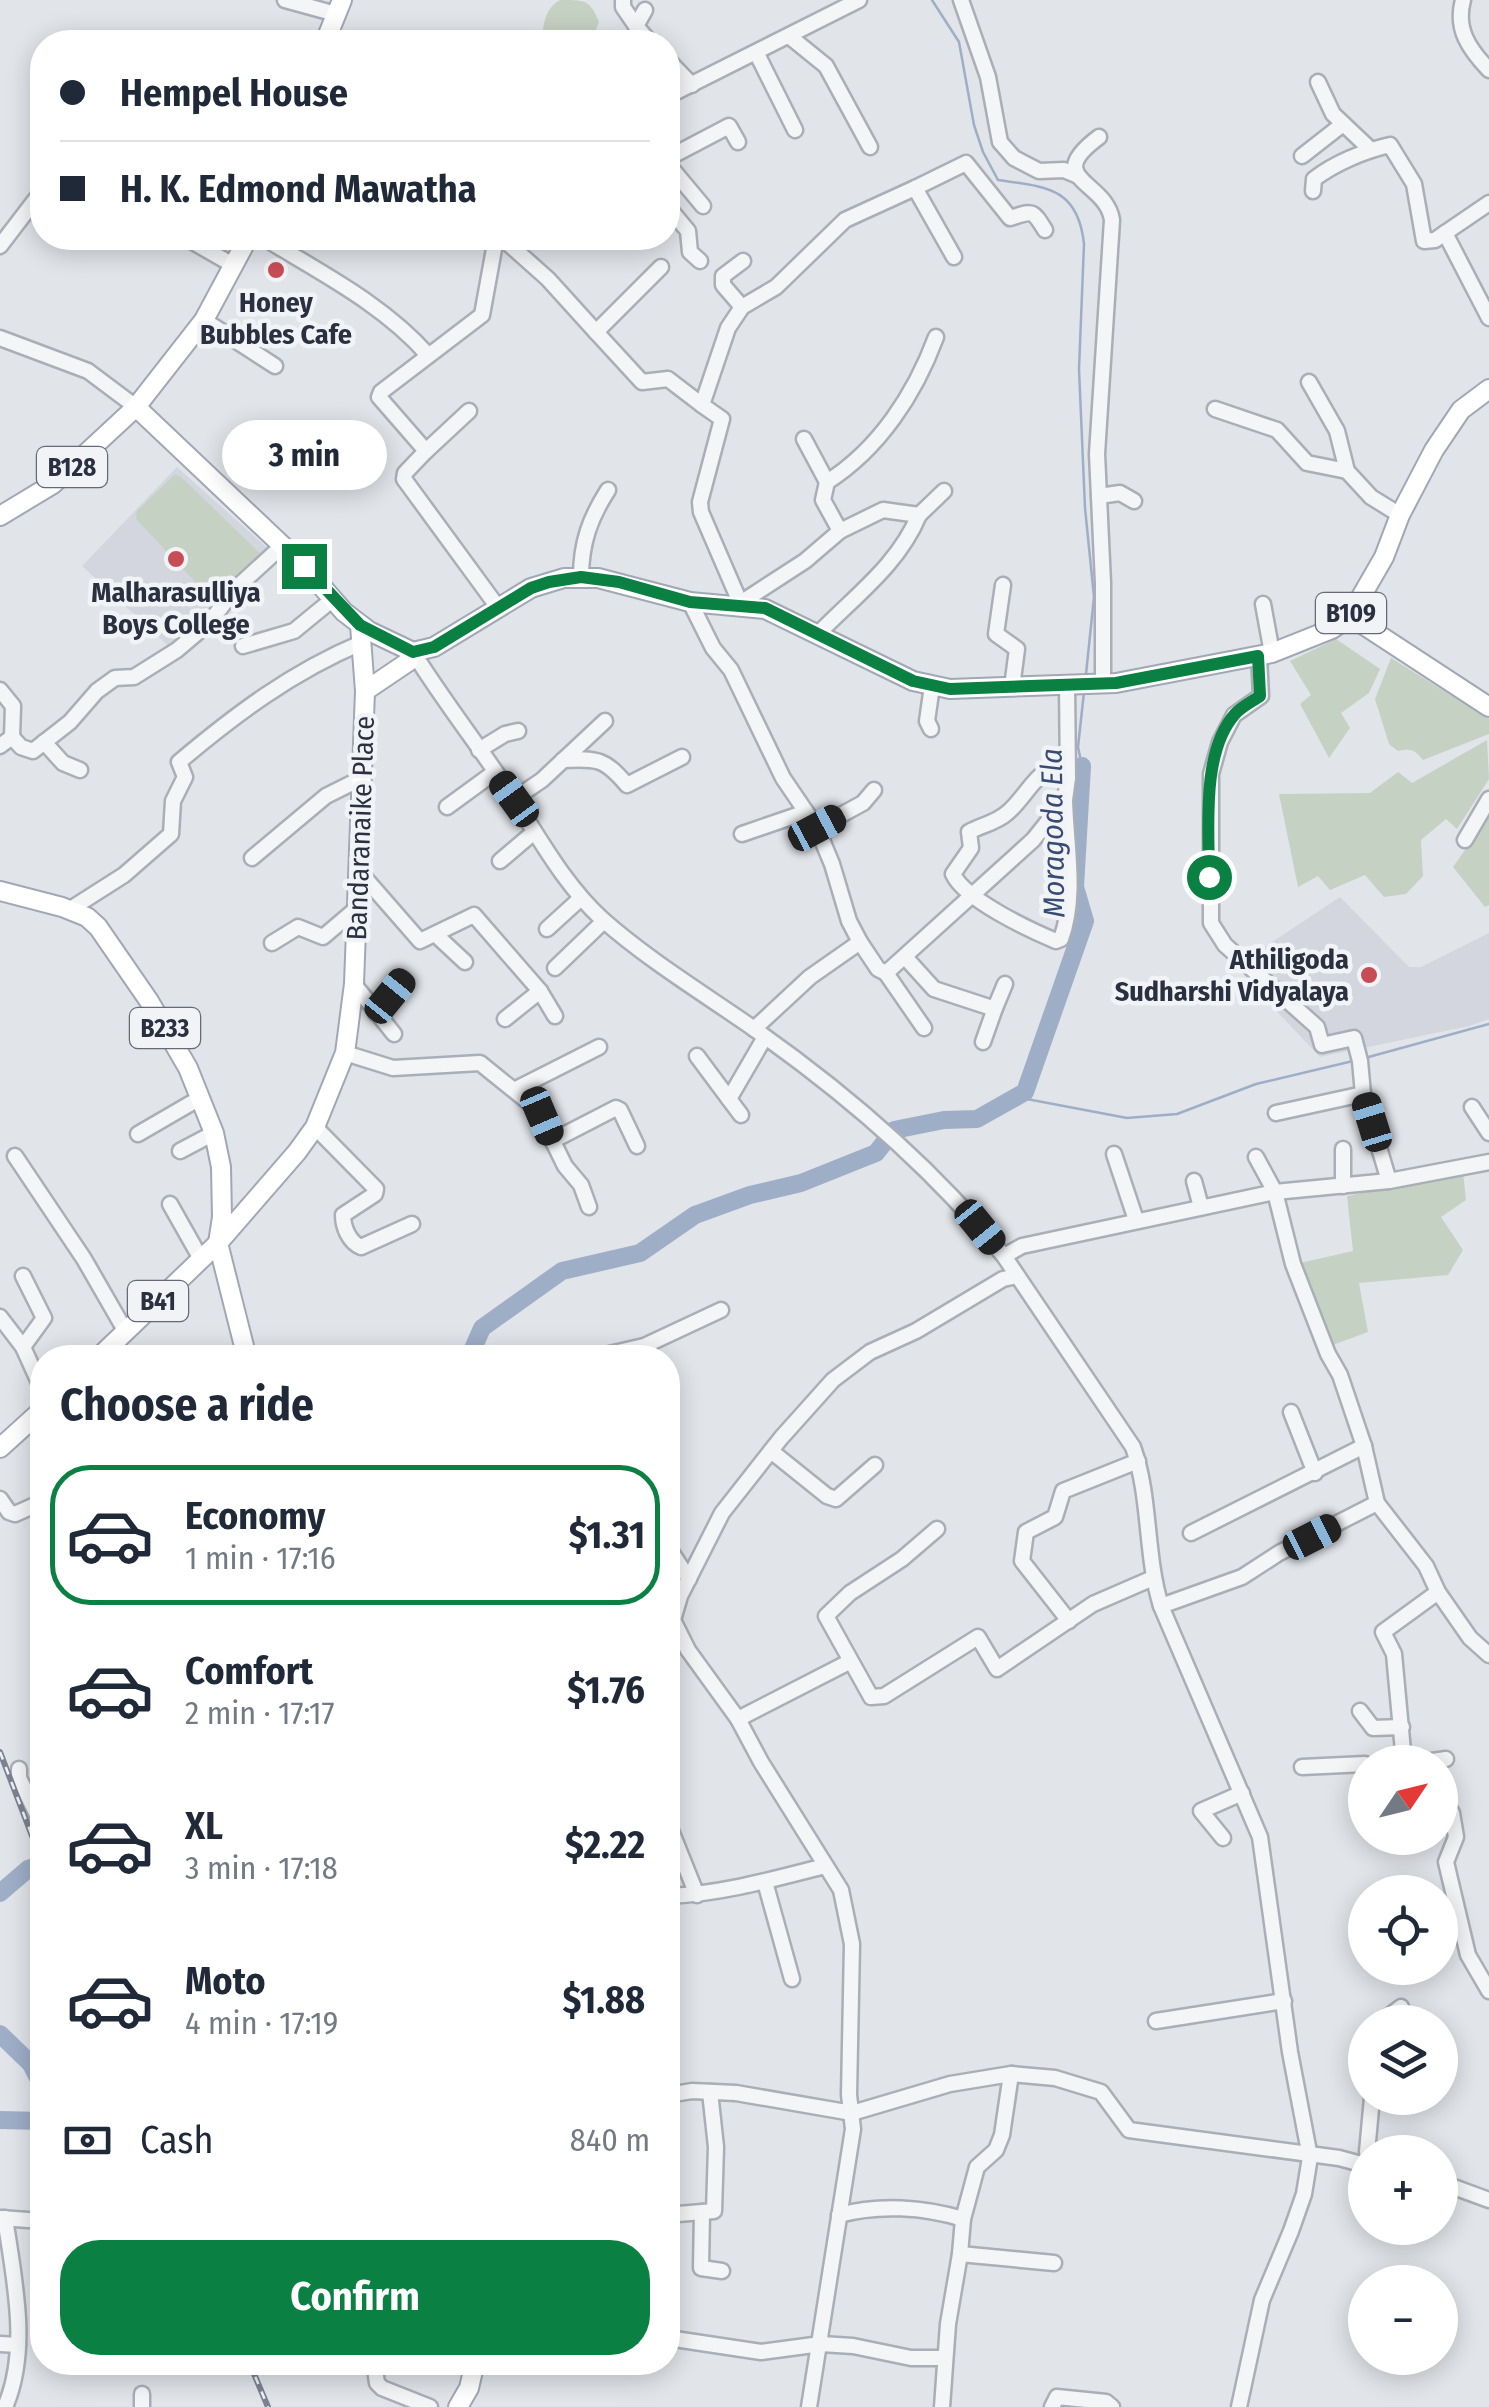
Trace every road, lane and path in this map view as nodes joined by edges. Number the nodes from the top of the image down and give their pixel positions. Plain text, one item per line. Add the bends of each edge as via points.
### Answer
1 (286, 0) edge
2 (623, 0) edge
3 (860, 0) edge
4 (961, 0) edge
5 (1464, 0) edge
6 (339, 7) edge
7 (645, 10) dead end
8 (636, 26) junction
9 (640, 30) edge
10 (789, 36) junction
11 (757, 54) junction
12 (1489, 70) edge
13 (680, 72) edge
14 (1318, 82) dead end
15 (692, 85) junction
16 (680, 90) edge
17 (1343, 124) junction
18 (795, 130) dead end
19 (1099, 137) dead end
20 (738, 142) dead end
21 (870, 147) dead end
22 (1371, 150) junction
23 (680, 154) edge
24 (1302, 156) dead end
25 (1076, 175) junction
26 (680, 177) edge
27 (915, 188) junction
28 (1313, 190) dead end
29 (1489, 203) edge
30 (702, 206) dead end
31 (30, 207) edge
32 (680, 222) edge
33 (1045, 230) dead end
34 (1445, 233) junction
35 (0, 246) edge
36 (208, 250) edge
37 (241, 250) edge
38 (283, 250) edge
39 (496, 250) edge
40 (514, 250) edge
41 (954, 257) dead end
42 (700, 260) dead end
43 (743, 261) dead end
44 (233, 264) junction
45 (661, 267) dead end
46 (742, 307) junction
47 (1489, 318) edge
48 (204, 320) junction
49 (596, 332) junction
50 (936, 337) dead end
51 (0, 338) edge
52 (428, 355) junction
53 (275, 366) dead end
54 (1309, 382) dead end
55 (1489, 388) edge
56 (702, 405) junction
57 (136, 407) junction
58 (1215, 409) dead end
59 (469, 411) dead end
60 (804, 439) dead end
61 (426, 452) junction
62 (1347, 470) junction
63 (827, 482) junction
64 (608, 490) dead end
65 (944, 491) dead end
66 (1099, 496) junction
67 (1134, 501) dead end
68 (920, 515) junction
69 (1400, 515) junction
70 (0, 516) edge
71 (840, 530) junction
72 (282, 546) junction
73 (581, 577) junction
74 (1004, 586) dead end
75 (333, 599) junction
76 (690, 602) junction
77 (1264, 604) dead end
78 (497, 606) junction
79 (742, 607) junction
80 (1350, 616) junction
81 (819, 633) junction
82 (360, 634) junction
83 (243, 646) dead end
84 (413, 652) junction
85 (1265, 654) junction
86 (1101, 684) junction
87 (1070, 685) junction
88 (932, 686) junction
89 (1012, 687) junction
90 (0, 690) edge
91 (365, 692) junction
92 (1488, 705) edge
93 (605, 722) dead end
94 (931, 729) dead end
95 (518, 732) dead end
96 (6, 742) edge
97 (44, 742) junction
98 (479, 750) junction
99 (682, 757) dead end
100 (563, 760) junction
101 (80, 770) dead end
102 (495, 772) junction
103 (362, 778) junction
104 (1068, 778) junction
105 (874, 790) dead end
106 (514, 799) junction
107 (1489, 799) edge
108 (1065, 800) junction
109 (447, 807) dead end
110 (806, 812) junction
111 (817, 828) junction
112 (533, 833) junction
113 (742, 834) dead end
114 (1465, 840) dead end
115 (252, 858) dead end
116 (500, 861) dead end
117 (358, 870) junction
118 (0, 891) edge
119 (973, 895) junction
120 (581, 898) junction
121 (356, 908) junction
122 (69, 910) junction
123 (604, 921) junction
124 (547, 928) dead end
125 (436, 935) junction
126 (860, 942) junction
127 (272, 943) dead end
128 (904, 957) junction
129 (465, 962) dead end
130 (555, 968) dead end
131 (886, 973) junction
132 (403, 979) dead end
133 (354, 984) junction
134 (1005, 984) dead end
135 (540, 991) junction
136 (995, 1008) junction
137 (376, 1013) junction
138 (555, 1016) dead end
139 (505, 1019) dead end
140 (924, 1028) dead end
141 (760, 1033) junction
142 (394, 1034) dead end
143 (983, 1042) dead end
144 (600, 1047) dead end
145 (345, 1052) junction
146 (697, 1056) dead end
147 (516, 1089) junction
148 (1363, 1094) junction
149 (200, 1098) junction
150 (729, 1099) junction
151 (1472, 1108) dead end
152 (1276, 1113) dead end
153 (742, 1115) dead end
154 (315, 1127) junction
155 (214, 1133) junction
156 (1489, 1133) edge
157 (138, 1134) dead end
158 (552, 1141) junction
159 (637, 1146) dead end
160 (1344, 1149) dead end
161 (180, 1151) dead end
162 (1114, 1154) dead end
163 (15, 1156) dead end
164 (1256, 1157) dead end
165 (1489, 1162) edge
166 (1390, 1180) junction
167 (1194, 1181) dead end
168 (1343, 1186) junction
169 (1275, 1192) junction
170 (170, 1204) dead end
171 (589, 1206) dead end
172 (1201, 1208) junction
173 (1136, 1220) junction
174 (412, 1224) dead end
175 (218, 1243) junction
176 (1004, 1256) junction
177 (202, 1259) junction
178 (23, 1276) dead end
179 (1018, 1276) junction
180 (721, 1310) dead end
181 (0, 1318) edge
182 (126, 1332) junction
183 (112, 1345) edge
184 (244, 1345) edge
185 (646, 1345) edge
186 (22, 1348) junction
187 (30, 1364) edge
188 (1291, 1412) dead end
189 (30, 1424) edge
190 (1364, 1446) junction
191 (0, 1448) edge
192 (771, 1451) junction
193 (1138, 1461) junction
194 (875, 1465) dead end
195 (1315, 1473) junction
196 (0, 1499) edge
197 (1377, 1503) junction
198 (30, 1507) edge
199 (937, 1529) dead end
200 (1191, 1534) dead end
201 (680, 1566) edge
202 (1152, 1578) junction
203 (689, 1579) junction
204 (1438, 1592) junction
205 (680, 1599) edge
206 (1161, 1606) junction
207 (1069, 1621) junction
208 (680, 1637) edge
209 (1489, 1655) edge
210 (850, 1662) junction
211 (1360, 1711) dead end
212 (738, 1719) junction
213 (1402, 1727) junction
214 (1403, 1745) edge
215 (1348, 1765) edge
216 (1302, 1767) dead end
217 (19, 1769) dead end
218 (1242, 1792) junction
219 (30, 1800) edge
220 (1223, 1838) dead end
221 (680, 1851) edge
222 (1449, 1855) edge
223 (825, 1866) junction
224 (764, 1882) junction
225 (697, 1895) junction
226 (680, 1896) edge
227 (792, 1979) dead end
228 (1489, 1991) edge
229 (1284, 2002) junction
230 (1156, 2021) dead end
231 (1011, 2074) junction
232 (710, 2092) junction
233 (680, 2093) edge
234 (852, 2112) junction
235 (1310, 2157) junction
236 (1348, 2160) edge
237 (1458, 2189) edge
238 (1489, 2200) edge
239 (702, 2212) junction
240 (680, 2214) edge
241 (840, 2215) junction
242 (3, 2218) edge
243 (963, 2219) junction
244 (30, 2220) edge
245 (960, 2254) junction
246 (1054, 2263) dead end
247 (722, 2271) dead end
248 (680, 2340) edge
249 (0, 2344) edge
250 (821, 2344) junction
251 (18, 2345) junction
252 (944, 2358) junction
253 (376, 2375) edge
254 (470, 2398) edge
255 (5, 2407) edge
256 (430, 2407) edge
257 (458, 2407) edge
258 (809, 2407) edge
259 (942, 2407) edge
260 (1052, 2407) edge
261 (1112, 2407) edge
262 (1239, 2407) edge

1 - 6 street
2 - 8 street
3 - 10 street
4 - 25 street via 988,78 1000,142 1040,171
5 - 12 street via 1458,17 1464,35
7 - 8 street
8 - 9 street
10 - 11 street
10 - 21 street via 826,66
11 - 15 street
11 - 18 street
13 - 15 street
14 - 17 street
15 - 16 street
17 - 22 street
17 - 24 street
19 - 25 street via 1080,152
20 - 23 street via 728,126
22 - 28 street via 1323,172
22 - 34 street via 1390,145 1414,184 1424,241
25 - 66 street via 1110,208 1112,220
26 - 30 street
27 - 33 street via 966,162 1010,218 1035,213
27 - 41 street
27 - 46 street via 845,220 776,287
29 - 34 street
31 - 35 street
32 - 42 street via 690,252
34 - 47 street
36 - 44 street
37 - 44 main road, B128
38 - 52 street via 391,318
39 - 52 street via 482,315
40 - 49 street
43 - 46 street via 723,276
44 - 48 main road, B128
45 - 49 street
46 - 56 street via 728,328
48 - 53 street
48 - 57 main road, B128
49 - 56 street via 642,382 668,379
50 - 63 street via 910,398 849,468
51 - 57 street via 88,371
52 - 61 street via 379,397
54 - 62 street via 1337,431
55 - 69 main road, B109 via 1452,423
56 - 79 street via 722,419 701,512
57 - 70 main road, B128 via 52,484
57 - 72 main road
58 - 62 street via 1277,430 1307,463
59 - 61 street
60 - 63 street
61 - 78 street via 404,479
62 - 69 street via 1371,497
63 - 71 street via 822,500
64 - 73 street via 581,550
65 - 68 street
66 - 67 street via 1120,493
66 - 86 street
68 - 71 street via 882,510
68 - 81 street via 888,568
69 - 80 main road, B109
71 - 79 street
72 - 75 main road
72 - 97 street via 177,650 134,677 115,678
73 - 76 main road, B109
73 - 78 main road, B109 via 549,582
74 - 89 street via 996,634 1018,649
75 - 82 main road
75 - 83 street via 294,631
76 - 79 main road, B109
76 - 110 street
77 - 85 street
78 - 84 main road, B109 via 434,647
79 - 81 main road, B109 via 765,608
80 - 85 main road, B109
80 - 92 main road
81 - 88 main road, B109
82 - 84 main road
82 - 91 main road, Bandaranaike Place / B41
82 - 122 street via 272,688 180,762 185,777 174,801 172,834
84 - 91 main road
84 - 98 street
85 - 86 main road, B109
85 - 148 street via 1260,696 1234,714 1210,774 1211,924 1225,945 1317,1027 1322,1044 1354,1038
86 - 87 main road, B109
87 - 89 main road, B109
87 - 104 street
88 - 89 main road, B109
88 - 94 street
90 - 96 street via 12,706
91 - 103 main road, Bandaranaike Place / B41
93 - 100 street
95 - 98 street
96 - 97 street via 33,751
97 - 101 street
98 - 102 street
99 - 100 street via 627,784 606,762
100 - 106 street
102 - 106 street
102 - 109 street
103 - 115 street via 326,796
103 - 117 main road, Bandaranaike Place / B41
104 - 108 street
104 - 119 street via 1046,770 1002,818 968,832 971,848 953,874
105 - 111 street via 864,803
106 - 112 street
107 - 114 street
108 - 119 street via 1034,840
108 - 119 street via 1069,890 1062,939 1032,931
110 - 111 street
110 - 113 street
111 - 126 street
112 - 116 street
112 - 120 street
117 - 121 main road, Bandaranaike Place / B41
117 - 125 street via 420,940
118 - 122 main road, B233
119 - 128 street
120 - 123 street
120 - 124 street
121 - 127 street via 323,936 298,927
121 - 133 main road, Bandaranaike Place / B41
122 - 149 main road, B233 via 109,940 174,1042
123 - 130 street
123 - 141 street
125 - 129 street
125 - 135 street via 474,915
126 - 131 street
126 - 141 street via 810,977
128 - 131 street
128 - 136 street via 934,989
131 - 140 street
132 - 137 street
133 - 137 street
133 - 145 main road, Bandaranaike Place / B41
134 - 136 street
135 - 138 street
135 - 139 street
136 - 143 street
137 - 142 street
141 - 150 street
141 - 176 street via 870,1119
144 - 147 street
145 - 147 street via 393,1068 480,1062
145 - 154 main road, Bandaranaike Place / B41
146 - 150 street
147 - 158 street via 542,1116
148 - 152 street
148 - 166 street
149 - 155 main road, B233
149 - 157 street
150 - 153 street
151 - 156 street
154 - 174 street via 376,1190 343,1215 356,1244
154 - 175 main road, Bandaranaike Place / B41
155 - 161 street
155 - 175 main road, B233 via 221,1167
158 - 159 street via 616,1108
158 - 171 street
160 - 168 street
162 - 173 street
163 - 182 street
164 - 169 street
165 - 166 street
166 - 168 street
167 - 172 street
168 - 169 street
169 - 172 street
169 - 190 street via 1293,1264
170 - 177 street
172 - 173 street
173 - 176 street
175 - 177 main road, Bandaranaike Place / B41
175 - 184 main road
176 - 179 street
177 - 182 main road, Bandaranaike Place / B41
178 - 186 street via 44,1318
179 - 192 street via 870,1352 833,1380
179 - 193 street
180 - 185 street
181 - 186 street
182 - 183 main road, Bandaranaike Place / B41
186 - 187 street
188 - 195 street
189 - 191 main road
190 - 195 street
190 - 197 street
192 - 194 street via 836,1499
192 - 203 street via 722,1513
193 - 202 street
193 - 207 street via 1063,1490 1055,1517 1026,1532 1022,1561
195 - 200 street
196 - 198 street via 15,1514
197 - 204 street
197 - 206 street via 1242,1578
199 - 210 street via 826,1616
201 - 203 street
202 - 206 street
202 - 207 street
203 - 205 street
204 - 209 street
204 - 213 street via 1383,1632 1394,1654
206 - 218 street
207 - 210 street via 997,1669 978,1637 884,1696 871,1697
208 - 212 street
210 - 212 street
211 - 213 street via 1374,1728
212 - 223 street
213 - 214 street
215 - 216 street
217 - 219 street
218 - 220 street via 1201,1811
218 - 229 street via 1260,1837
221 - 225 street
222 - 228 street via 1468,1955
223 - 224 street
223 - 234 street via 841,1890 852,1944
224 - 225 street
224 - 227 street
225 - 226 street
229 - 230 street
229 - 235 street
231 - 234 street
231 - 235 street via 1100,2092 1129,2130
231 - 243 street via 1002,2136 977,2166
232 - 233 street
232 - 234 street
232 - 239 street via 716,2198 714,2211
234 - 241 street
235 - 236 street
235 - 262 street via 1292,2231 1262,2300
237 - 238 street
239 - 240 street
239 - 247 street via 701,2268
241 - 243 street via 882,2208
241 - 250 street
242 - 244 street
242 - 251 street
243 - 245 street
245 - 246 street
245 - 252 street
248 - 250 street via 760,2352
249 - 251 street
250 - 252 street
250 - 258 street
251 - 255 street
252 - 259 street
253 - 256 street via 382,2388
254 - 257 main road
260 - 261 street via 1057,2397

